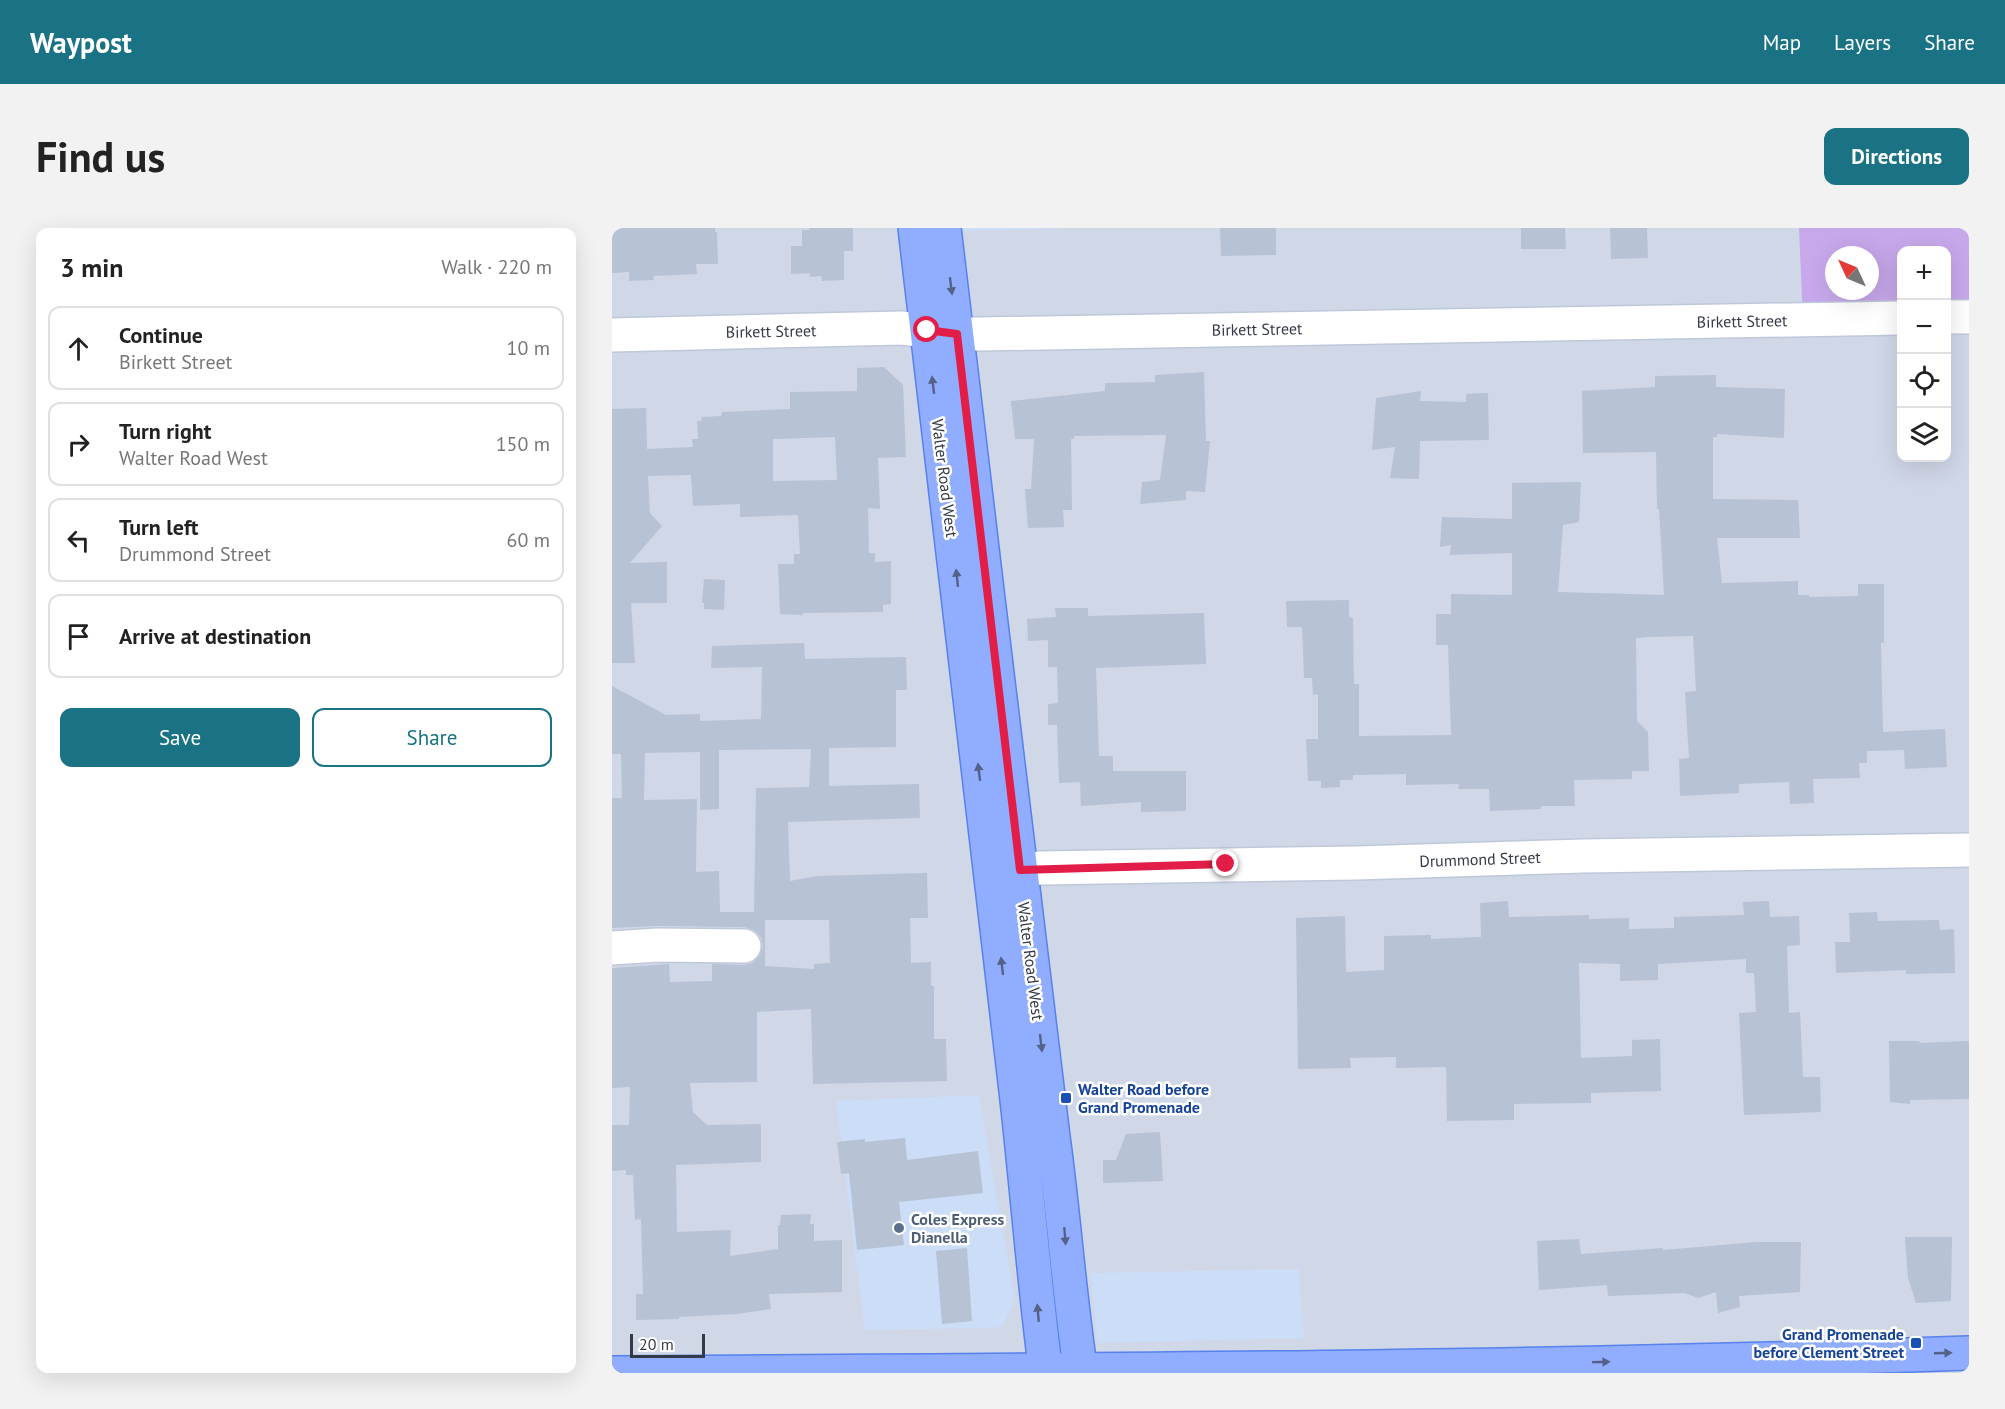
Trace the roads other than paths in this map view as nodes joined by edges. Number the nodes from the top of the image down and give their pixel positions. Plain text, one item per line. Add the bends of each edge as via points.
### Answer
1 (915, 228) edge
2 (944, 228) edge
3 (1969, 317) edge
4 (1897, 318) edge
5 (1951, 318) edge
6 (942, 332) junction
7 (612, 335) edge
8 (1969, 850) edge
9 (1005, 871) junction
10 (744, 946) dead end
11 (612, 948) edge
12 (1969, 1353) edge
13 (1046, 1372) edge
14 (1081, 1372) edge
15 (612, 1373) edge

1 - 6 main road, Walter Road West
2 -> 6 main road, Walter Road West
3 - 5 street
4 - 6 street, Birkett Street
6 - 7 street, Birkett Street via 901,328
6 - 9 main road, Walter Road West
8 - 9 street, Drummond Street
13 -> 9 main road, Walter Road West via 1023,1149
9 -> 14 main road, Walter Road West via 1061,1197 1071,1311
10 - 11 street
14 -> 12 main road
13 - 14 main road
13 - 15 main road

